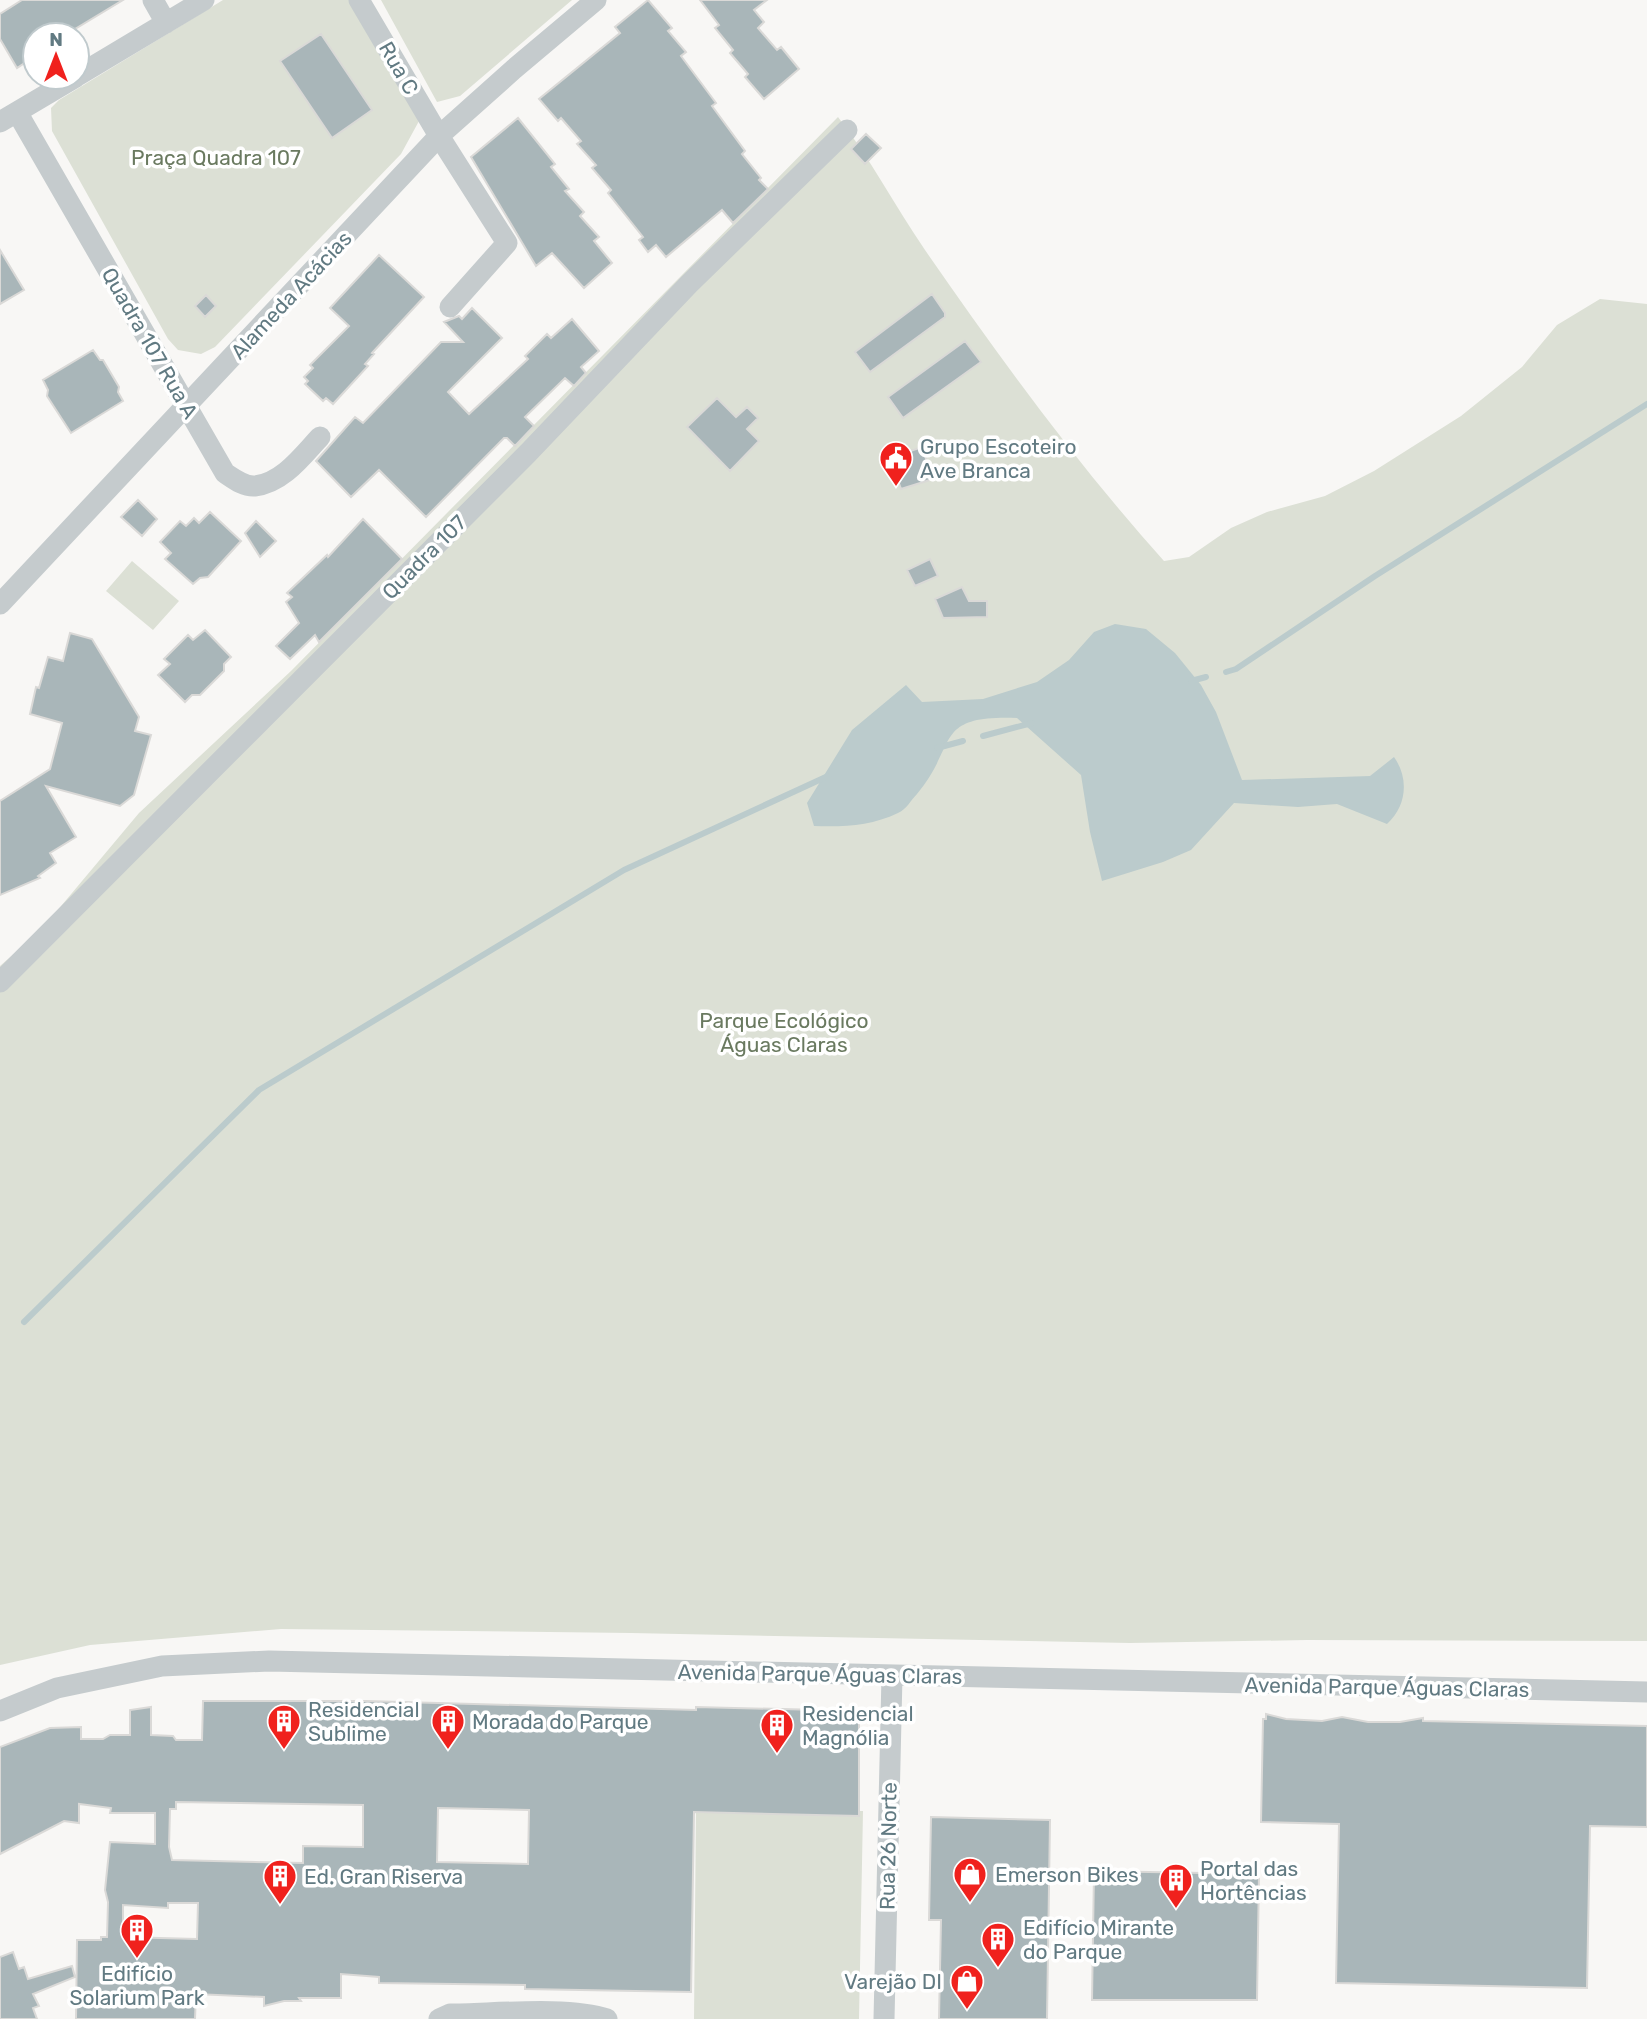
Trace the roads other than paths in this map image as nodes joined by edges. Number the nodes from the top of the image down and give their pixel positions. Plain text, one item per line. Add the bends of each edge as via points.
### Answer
1 (153, 0) edge
2 (204, 0) edge
3 (359, 0) edge
4 (596, 0) edge
5 (166, 23) junction
6 (91, 68) edge
7 (52, 91) edge
8 (8, 117) edge
9 (847, 130) dead end
10 (439, 136) junction
11 (450, 307) dead end
12 (186, 407) junction
13 (320, 437) dead end
14 (0, 604) edge
15 (0, 982) edge
16 (892, 1676) junction
17 (1647, 1692) edge
18 (0, 1711) edge
19 (885, 2018) edge
20 (439, 2019) edge
21 (607, 2019) edge

1 - 5 street
2 - 5 street
3 - 10 street, Rua C
4 - 10 street, Alameda Acácias
5 - 6 street
7 - 8 street
8 - 12 street, Quadra 107 Rua A
9 - 15 street, Quadra 107
10 - 11 street, Rua C via 507,243
10 - 12 street, Alameda Acácias
12 - 13 street, Quadra 107 Rua A via 225,473 239,483 254,486 286,472
12 - 14 street, Alameda Acácias
16 - 17 street, Avenida Parque Águas Claras
16 - 18 street, Avenida Parque Águas Claras via 270,1661 162,1666 57,1688
16 - 19 street, Rua 26 Norte
20 - 21 street via 450,2014 556,2013

